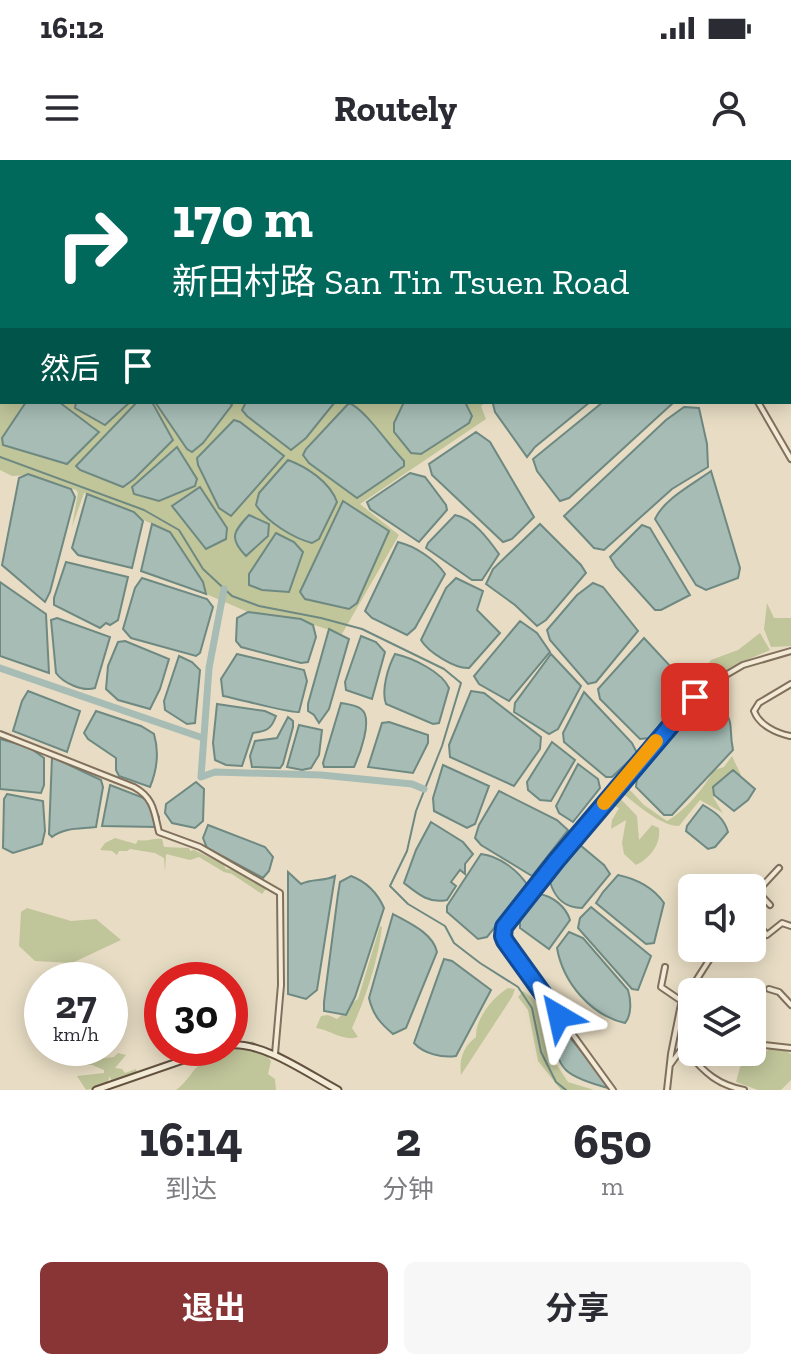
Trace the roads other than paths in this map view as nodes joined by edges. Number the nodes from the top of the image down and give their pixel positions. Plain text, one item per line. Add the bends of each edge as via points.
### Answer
1 (759, 404) edge
2 (791, 459) edge
3 (791, 651) edge
4 (791, 684) edge
5 (0, 734) edge
6 (790, 736) edge
7 (779, 868) dead end
8 (766, 880) edge
9 (766, 901) edge
10 (770, 905) dead end
11 (791, 926) edge
12 (766, 934) edge
13 (665, 967) dead end
14 (769, 989) dead end
15 (678, 999) edge
16 (791, 1005) edge
17 (678, 1025) edge
18 (766, 1045) edge
19 (248, 1047) edge
20 (791, 1048) edge
21 (678, 1054) edge
22 (275, 1057) junction
23 (166, 1066) edge
24 (701, 1066) edge
25 (669, 1067) junction
26 (96, 1090) edge
27 (338, 1090) edge
28 (613, 1090) edge
29 (667, 1090) edge
30 (744, 1090) edge

1 - 2 street
3 - 28 street via 743,665 699,693 504,927 505,941
4 - 6 street via 754,711 776,733
5 - 22 street via 134,787 153,805 159,832 200,847 280,893
7 - 8 street
9 - 10 street
11 - 12 street via 782,923
13 - 15 street via 661,987
14 - 16 street
17 - 25 street
18 - 20 street
19 - 22 main road
21 - 25 street
22 - 27 main road
23 - 26 main road
24 - 30 street via 714,1080
25 - 29 street

